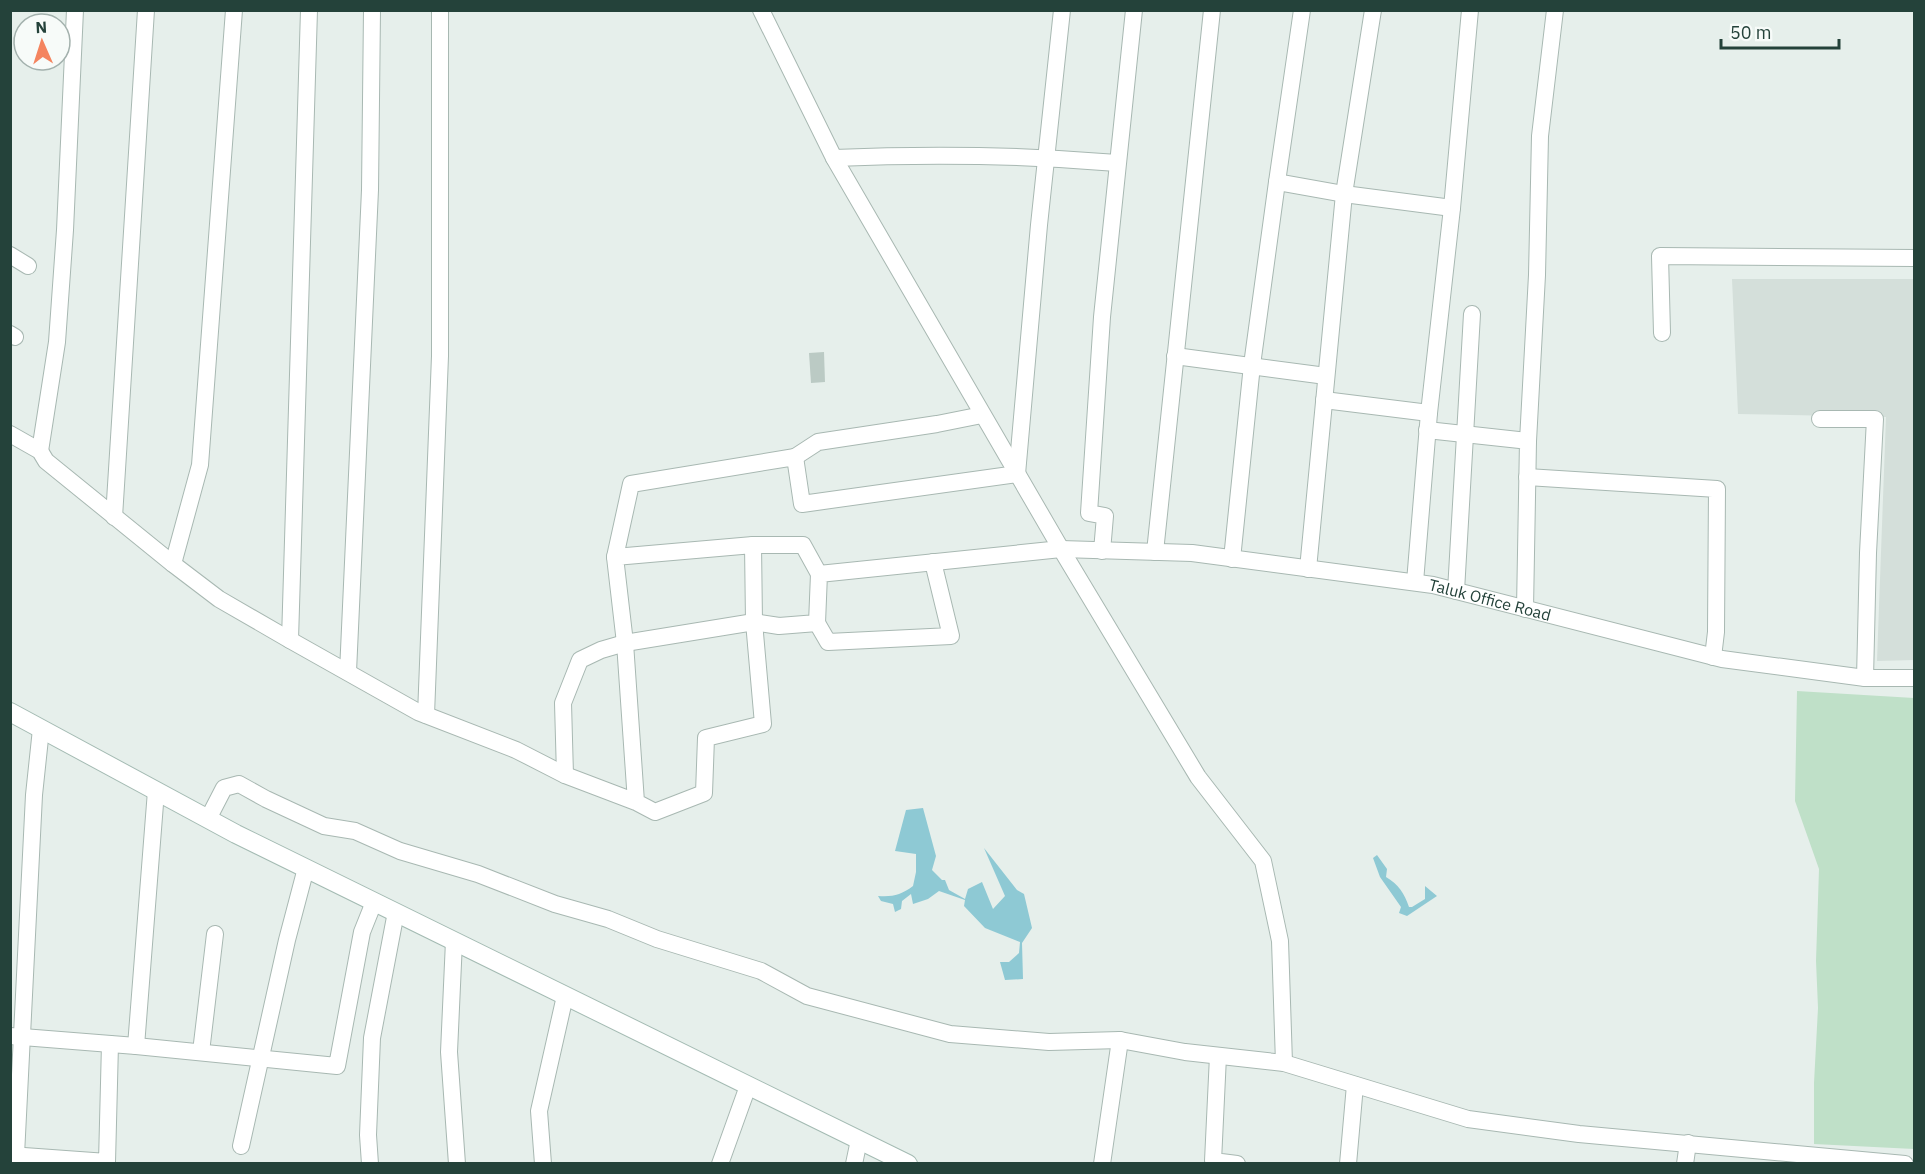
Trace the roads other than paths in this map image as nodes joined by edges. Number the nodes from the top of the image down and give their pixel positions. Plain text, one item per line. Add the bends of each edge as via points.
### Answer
1 (75, 10) edge
2 (146, 10) edge
3 (234, 10) edge
4 (309, 10) edge
5 (372, 10) edge
6 (440, 10) edge
7 (761, 10) edge
8 (1062, 10) edge
9 (1134, 10) edge
10 (1212, 10) edge
11 (1302, 10) edge
12 (1372, 10) edge
13 (1470, 10) edge
14 (1555, 10) edge
15 (1046, 157) junction
16 (834, 158) junction
17 (1117, 163) junction
18 (1276, 182) junction
19 (1344, 194) junction
20 (1452, 208) junction
21 (10, 255) edge
22 (1914, 258) edge
23 (28, 266) dead end
24 (1472, 314) dead end
25 (1662, 333) dead end
26 (1175, 356) junction
27 (1252, 365) junction
28 (1326, 376) junction
29 (1324, 400) junction
30 (1429, 413) junction
31 (982, 415) junction
32 (1820, 419) dead end
33 (1427, 430) junction
34 (10, 434) edge
35 (1464, 434) junction
36 (1528, 441) junction
37 (40, 451) junction
38 (795, 457) junction
39 (1017, 474) junction
40 (1527, 477) junction
41 (114, 517) junction
42 (753, 545) junction
43 (1061, 549) junction
44 (1102, 551) junction
45 (1155, 552) junction
46 (615, 557) junction
47 (1232, 559) junction
48 (933, 562) junction
49 (173, 564) junction
50 (1308, 569) junction
51 (819, 574) junction
52 (1415, 582) junction
53 (1456, 591) junction
54 (1525, 609) junction
55 (754, 622) junction
56 (817, 623) junction
57 (290, 640) junction
58 (625, 643) junction
59 (1713, 657) junction
60 (348, 672) junction
61 (1865, 678) junction
62 (1914, 678) edge
63 (10, 712) edge
64 (426, 715) junction
65 (41, 729) junction
66 (565, 776) junction
67 (156, 790) junction
68 (636, 802) junction
69 (208, 819) junction
70 (306, 868) junction
71 (374, 902) junction
72 (396, 912) junction
73 (216, 934) dead end
74 (454, 941) junction
75 (565, 996) junction
76 (16, 1036) edge
77 (1120, 1040) junction
78 (110, 1044) junction
79 (136, 1046) junction
80 (201, 1052) junction
81 (1218, 1056) junction
82 (260, 1058) junction
83 (1284, 1063) junction
84 (1355, 1085) junction
85 (748, 1086) junction
86 (859, 1140) junction
87 (1688, 1143) junction
88 (241, 1146) dead end
89 (13, 1155) edge
90 (97, 1162) edge
91 (907, 1163) edge
92 (370, 1164) edge
93 (457, 1164) edge
94 (543, 1164) edge
95 (720, 1164) edge
96 (854, 1164) edge
97 (1102, 1164) edge
98 (1237, 1164) edge
99 (1348, 1164) edge
100 (1685, 1164) edge
101 (1905, 1164) edge

1 - 37 street via 59,320
2 - 41 street
3 - 49 street via 200,465
4 - 57 street
5 - 60 street via 370,190
6 - 64 street via 440,356
7 - 16 street
8 - 15 street
9 - 17 street
10 - 26 street
11 - 18 street
12 - 19 street
13 - 20 street
14 - 36 street via 1540,136
15 - 16 street
15 - 17 street
15 - 39 street
16 - 31 street
17 - 44 street via 1089,513 1105,516
18 - 19 street
18 - 27 street
19 - 20 street
19 - 28 street
20 - 30 street
21 - 23 street
22 - 25 street via 1660,256
24 - 35 street
26 - 27 street
26 - 45 street
27 - 28 street
27 - 47 street
28 - 29 street
29 - 30 street
29 - 50 street
30 - 33 street
31 - 38 street via 818,442
31 - 39 street
32 - 61 street via 1875,419
33 - 35 street
33 - 52 street
34 - 37 street
35 - 36 street
35 - 53 street
36 - 40 street
37 - 41 street via 46,461
38 - 39 street via 802,504
38 - 46 street via 631,484
39 - 43 street
40 - 54 street
40 - 59 street via 1717,489
41 - 49 street
42 - 46 street
42 - 51 street via 803,545
42 - 55 street
43 - 44 street, Taluk Office Road
43 - 48 street, Taluk Office Road
43 - 83 street via 1198,777 1263,861 1280,942
44 - 45 street, Taluk Office Road
45 - 47 street, Taluk Office Road
46 - 58 street
47 - 50 street, Taluk Office Road
48 - 51 street, Taluk Office Road
48 - 56 street via 951,636 828,642
49 - 57 street via 219,599
50 - 52 street, Taluk Office Road
51 - 56 street
52 - 53 street, Taluk Office Road
53 - 54 street, Taluk Office Road
54 - 59 street, Taluk Office Road
55 - 56 street via 779,626
55 - 58 street
55 - 68 street via 764,724 706,738 704,793 655,812
57 - 60 street
58 - 66 street via 580,660 562,703
58 - 68 street
59 - 61 street, Taluk Office Road
60 - 64 street
61 - 62 street, Taluk Office Road
63 - 65 main road
64 - 66 street via 516,750
65 - 67 main road
65 - 76 street
66 - 68 street
67 - 69 main road
67 - 79 street
69 - 70 main road
69 - 77 street via 224,788 239,784 324,825 355,831 400,851 478,874 657,939 761,970 807,996 950,1035 1049,1042
70 - 71 main road
70 - 82 street
71 - 72 main road
71 - 82 street via 362,932 337,1066
72 - 74 main road
72 - 92 street via 372,1038
73 - 80 street
74 - 75 main road
74 - 93 street via 449,1052
75 - 85 main road
75 - 94 street via 539,1111
76 - 78 street
76 - 89 street
77 - 81 street
77 - 97 street
78 - 79 street
78 - 90 street via 107,1162
79 - 80 street
80 - 82 street
81 - 83 street
81 - 98 street via 1214,1161
82 - 88 street
83 - 84 street
84 - 87 street via 1468,1119
84 - 99 street
85 - 86 main road
85 - 95 street
86 - 91 main road
86 - 96 street
87 - 100 street
87 - 101 street
89 - 90 street

